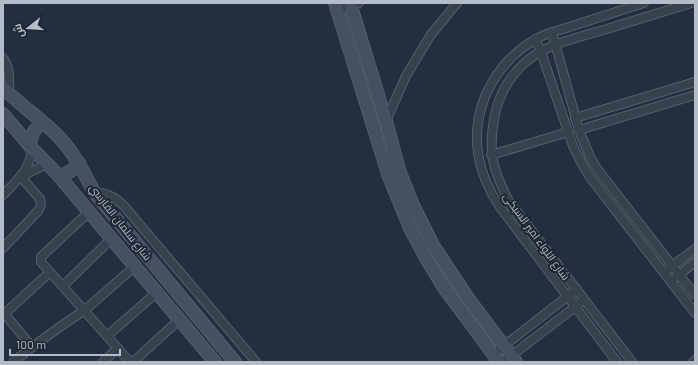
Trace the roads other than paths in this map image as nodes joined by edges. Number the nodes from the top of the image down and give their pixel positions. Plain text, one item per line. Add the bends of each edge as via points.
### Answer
1 (457, 3) edge
2 (644, 3) edge
3 (689, 3) edge
4 (353, 4) edge
5 (677, 5) edge
6 (336, 6) edge
7 (552, 32) junction
8 (535, 39) junction
9 (555, 45) junction
10 (541, 52) junction
11 (3, 58) edge
12 (695, 82) edge
13 (6, 91) edge
14 (695, 95) edge
15 (3, 114) edge
16 (575, 118) junction
17 (386, 121) junction
18 (43, 123) junction
19 (579, 130) junction
20 (568, 132) junction
21 (31, 147) junction
22 (491, 155) junction
23 (79, 163) junction
24 (48, 164) junction
25 (59, 176) junction
26 (21, 177) junction
27 (94, 192) junction
28 (3, 195) edge
29 (89, 212) junction
30 (112, 240) junction
31 (3, 248) edge
32 (695, 249) edge
33 (695, 262) edge
34 (672, 266) junction
35 (134, 267) junction
36 (50, 272) junction
37 (664, 272) junction
38 (679, 274) junction
39 (671, 281) junction
40 (63, 286) junction
41 (577, 290) junction
42 (156, 293) junction
43 (695, 295) edge
44 (567, 297) junction
45 (585, 300) junction
46 (575, 307) junction
47 (85, 310) junction
48 (695, 312) edge
49 (3, 314) edge
50 (179, 320) junction
51 (107, 336) junction
52 (32, 346) junction
53 (504, 346) junction
54 (118, 348) junction
55 (496, 358) edge
56 (510, 360) edge
57 (13, 362) edge
58 (104, 362) edge
59 (132, 362) edge
60 (215, 362) edge
61 (235, 362) edge
62 (256, 362) edge
63 (617, 362) edge
64 (632, 362) edge

1 - 17 street via 434,31 406,76
2 - 7 street, شارع اللواء امير السبكى
3 - 5 street, شارع اللواء امير السبكى
4 - 6 street
4 - 17 street
5 - 9 street, شارع اللواء امير السبكى
6 - 55 street via 388,174 410,228 444,286
7 - 8 street, شارع اللواء امير السبكى
7 - 9 street
8 - 10 street
8 - 44 street, شارع اللواء امير السبكى via 513,55 489,88 479,121 478,154 492,195
9 - 10 street, شارع اللواء امير السبكى
9 - 16 street
10 - 20 street
10 - 22 street, شارع اللواء امير السبكى via 517,71 503,91 495,115
11 - 13 street via 9,71
12 - 16 street
13 - 18 street, شارع سلمان الفارسي
14 - 19 street
15 - 21 street, شارع سلمان الفارسي
16 - 19 street
17 - 53 street via 399,170 433,245
18 - 21 street via 32,135
18 - 23 street, شارع سلمان الفارسي via 69,148
19 - 34 street via 598,170
20 - 22 street
20 - 37 street via 589,176
21 - 24 street, شارع سلمان الفارسي
21 - 26 street via 28,165
22 - 41 street, شارع اللواء امير السبكى via 495,171 509,201
23 - 25 street via 68,173
23 - 27 street, شارع سلمان الفارسي
24 - 25 street, شارع سلمان الفارسي
24 - 26 street
25 - 29 street, شارع سلمان الفارسي
26 - 28 street
26 - 31 street via 40,199 40,208
27 - 61 street, شارع سلمان الفارسي
27 - 62 street via 111,195 124,206
29 - 30 street, شارع سلمان الفارسي
29 - 36 street via 41,257 41,262
30 - 35 street, شارع سلمان الفارسي
30 - 40 street
32 - 34 street
33 - 38 street
34 - 37 street
34 - 38 street
35 - 42 street, شارع سلمان الفارسي
35 - 47 street
36 - 40 street
36 - 49 street
37 - 39 street
38 - 39 street
38 - 43 street
39 - 48 street
40 - 47 street
41 - 44 street
41 - 45 street, شارع اللواء امير السبكى
42 - 50 street, شارع سلمان الفارسي
42 - 51 street
44 - 46 street, شارع اللواء امير السبكى
44 - 53 street
45 - 46 street
45 - 64 street, شارع اللواء امير السبكى
46 - 56 street
46 - 63 street, شارع اللواء امير السبكى
47 - 51 street
47 - 52 street
49 - 52 street
50 - 59 street
50 - 60 street, شارع سلمان الفارسي
51 - 54 street
52 - 57 street
53 - 55 street
53 - 56 street
54 - 58 street
54 - 59 street

